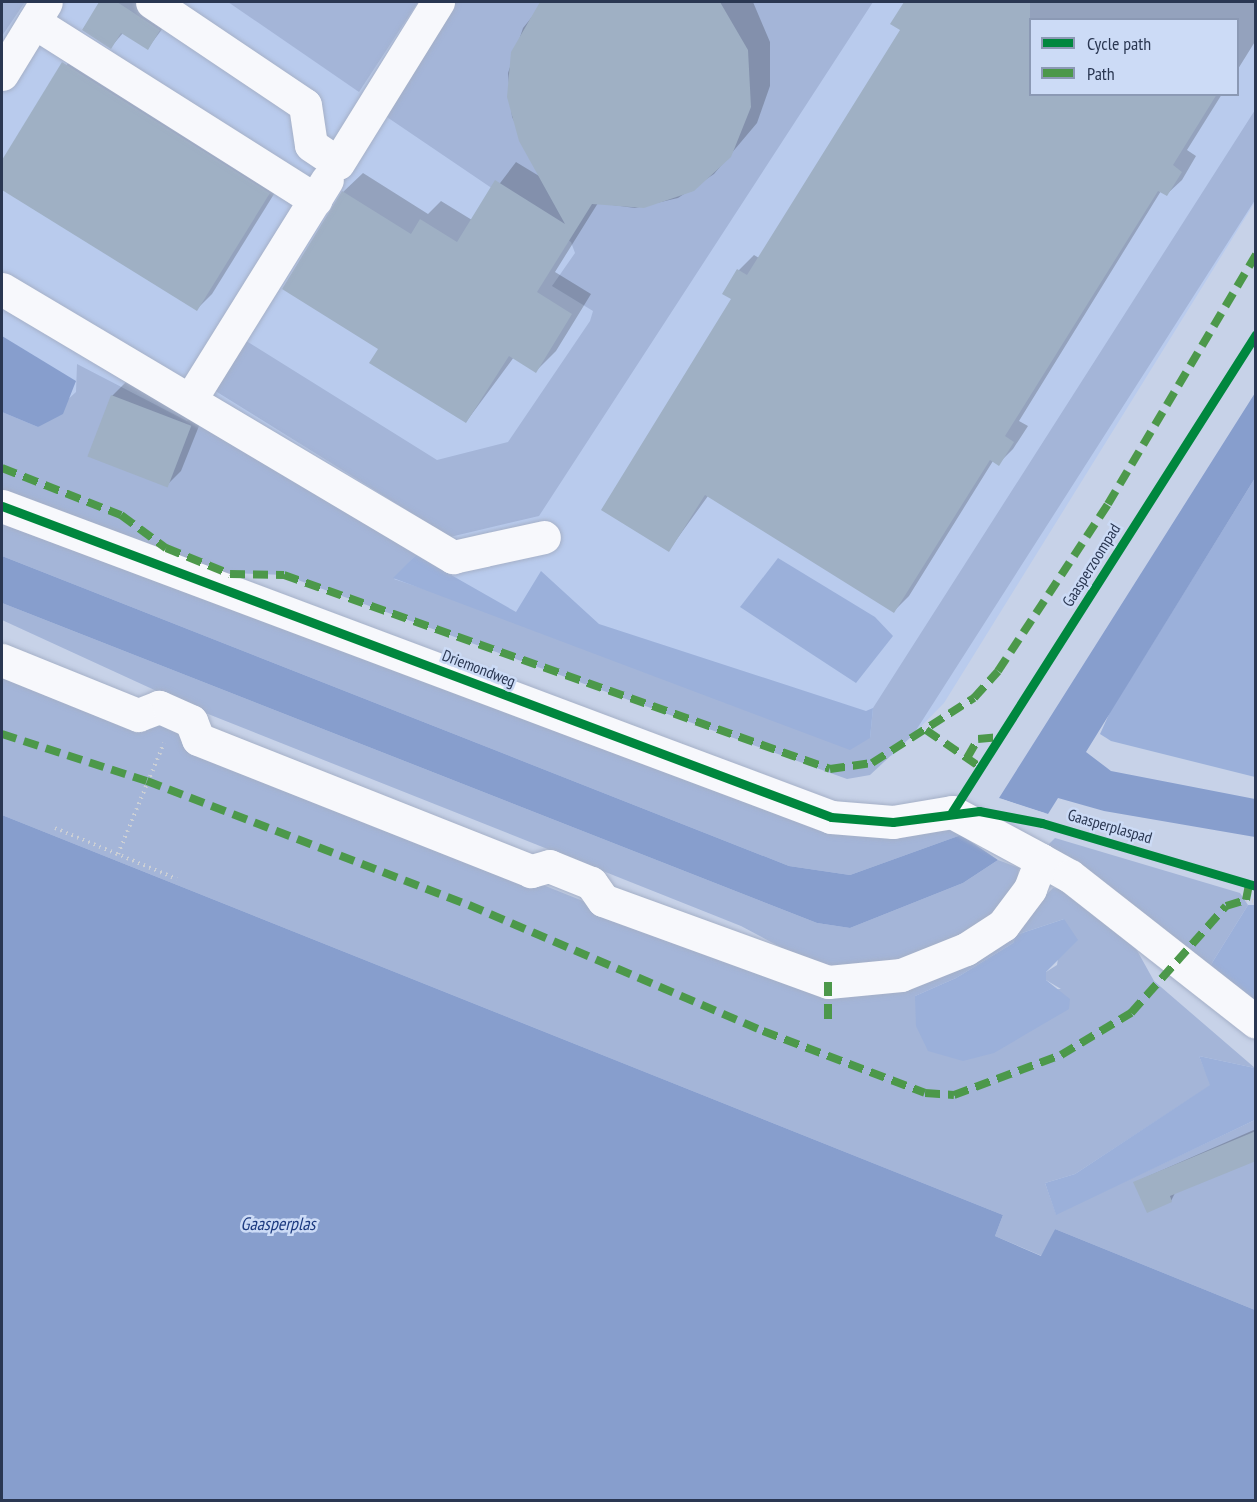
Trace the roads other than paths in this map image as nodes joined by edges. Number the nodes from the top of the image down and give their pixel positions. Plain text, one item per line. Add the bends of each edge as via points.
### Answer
1 (152, 2) edge
2 (438, 2) edge
3 (40, 12) edge
4 (2, 74) edge
5 (338, 163) junction
6 (316, 200) junction
7 (2, 289) edge
8 (190, 400) junction
9 (2, 506) edge
10 (544, 537) dead end
11 (2, 660) edge
12 (1041, 860) junction
13 (1256, 1022) edge

1 - 5 street via 305,105 311,145
2 - 5 street
3 - 4 street
3 - 6 street
5 - 6 street
6 - 8 street
7 - 8 street
8 - 10 street via 453,557
9 - 12 street, Driemondweg via 831,817 893,822 952,812
11 - 12 street via 138,715 159,707 191,721 198,739 531,871 549,866 591,883 603,900 828,982 901,975 966,949 1003,924 1030,889
12 - 13 street via 1070,876

